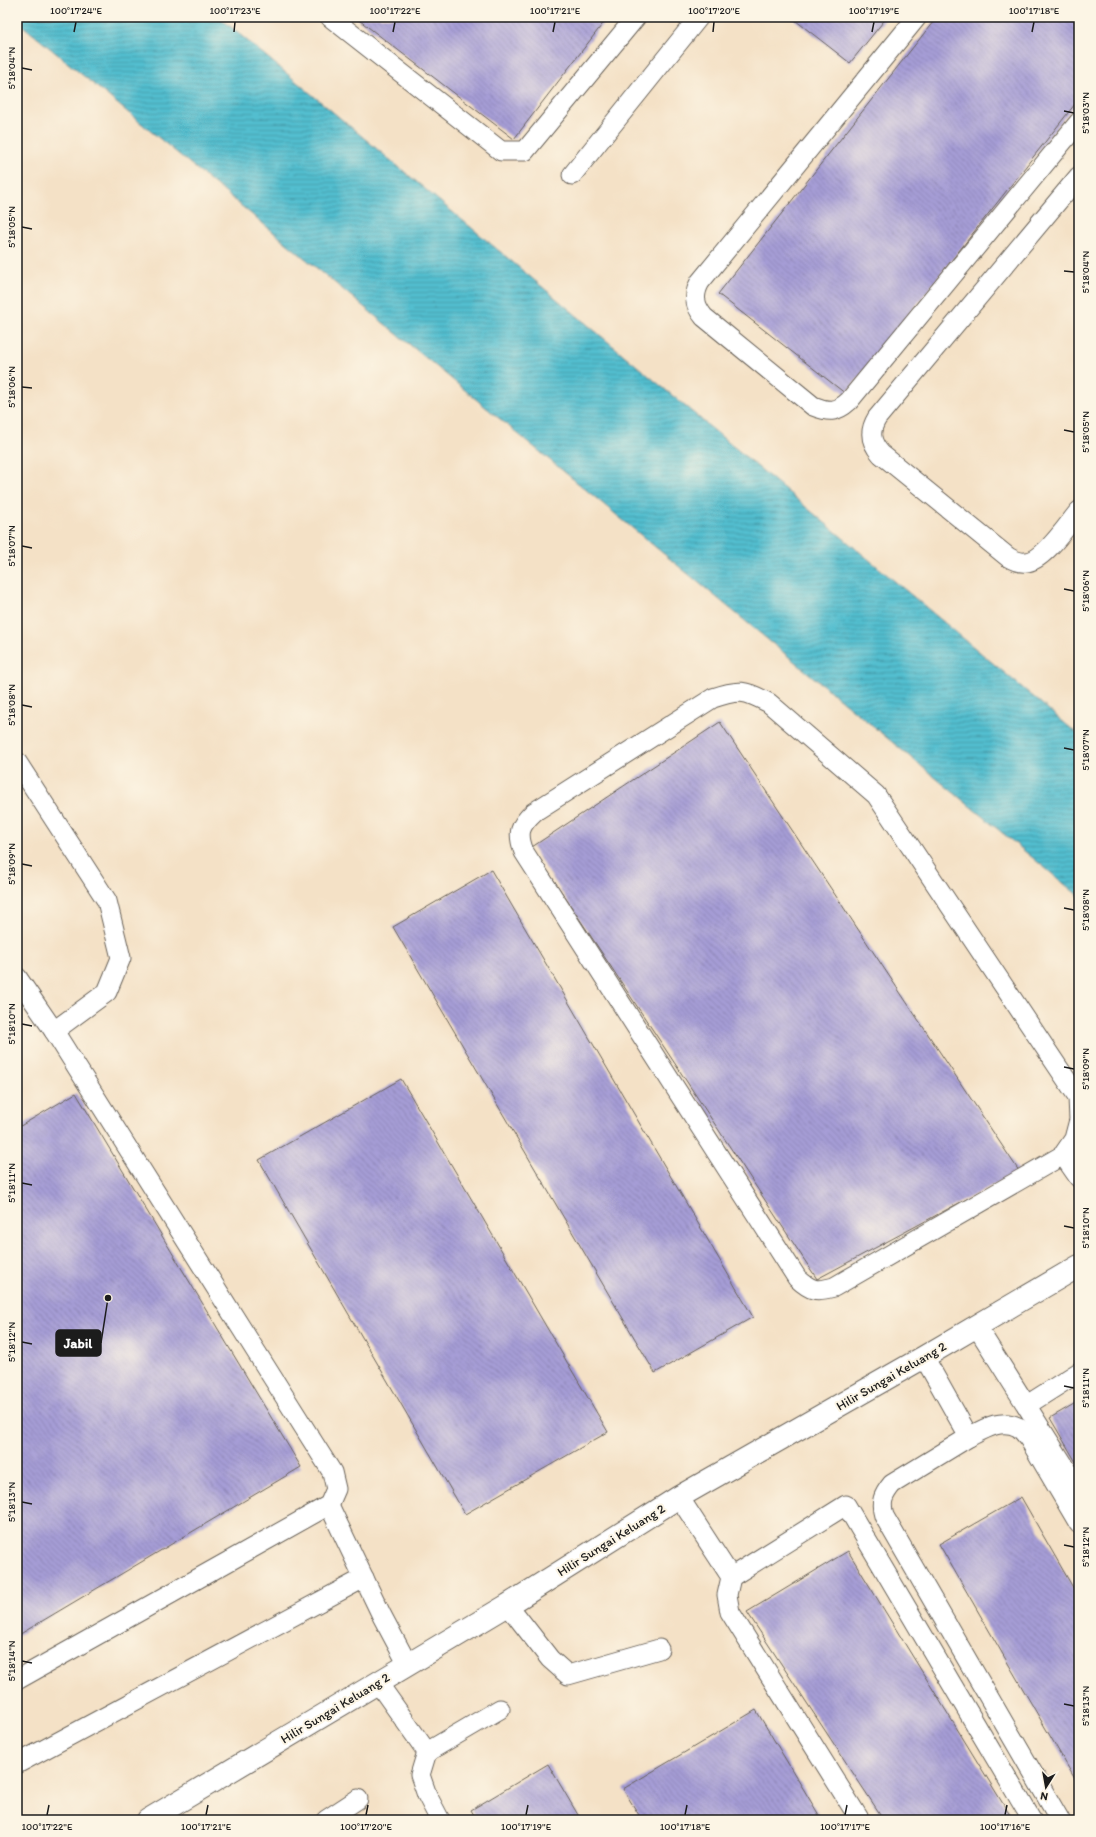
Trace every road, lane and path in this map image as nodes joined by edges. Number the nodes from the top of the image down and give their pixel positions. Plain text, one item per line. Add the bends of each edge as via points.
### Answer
1 (330, 17) edge
2 (636, 17) edge
3 (699, 17) edge
4 (917, 17) edge
5 (1079, 122) edge
6 (572, 175) dead end
7 (1079, 176) edge
8 (1079, 511) edge
9 (17, 762) edge
10 (17, 977) edge
11 (54, 1031) junction
12 (1063, 1154) junction
13 (1079, 1178) edge
14 (1079, 1266) edge
15 (977, 1326) junction
16 (924, 1358) junction
17 (1079, 1372) edge
18 (1027, 1405) junction
19 (969, 1437) junction
20 (1079, 1489) edge
21 (679, 1497) junction
22 (329, 1504) junction
23 (1079, 1524) edge
24 (731, 1577) junction
25 (364, 1578) junction
26 (508, 1605) junction
27 (658, 1649) dead end
28 (408, 1665) junction
29 (17, 1680) edge
30 (378, 1683) junction
31 (500, 1709) dead end
32 (426, 1752) junction
33 (17, 1764) edge
34 (358, 1799) dead end
35 (148, 1820) edge
36 (326, 1820) edge
37 (440, 1820) edge
38 (860, 1820) edge
39 (1032, 1820) edge
40 (1060, 1820) edge

1 - 2 lane via 501,151 525,151
3 - 6 lane
4 - 5 lane via 700,282 696,291 698,310 704,317 813,406 833,411 842,408 849,401
7 - 8 lane via 877,418 872,426 871,436 874,446 881,454 1008,557 1017,561 1036,560
9 - 11 lane via 107,900 121,958 107,992
10 - 11 lane
11 - 22 lane via 332,1472 336,1489
12 - 12 lane via 834,1287 821,1291 808,1288 797,1278 524,852 519,838 522,823 534,812 713,698 732,692 752,693 770,703 876,795 1078,1097 1079,1120 1074,1139
12 - 13 lane
14 - 15 street, Hilir Sungai Keluang 2
15 - 16 street, Hilir Sungai Keluang 2
15 - 18 lane
16 - 19 lane
16 - 21 street, Hilir Sungai Keluang 2
17 - 18 lane
18 - 20 lane
19 - 23 lane via 987,1427 1002,1423 1018,1427 1029,1439
19 - 40 lane via 892,1484 884,1493 881,1504 884,1516
21 - 24 lane
21 - 26 street, Hilir Sungai Keluang 2
22 - 25 lane
22 - 29 lane
24 - 38 lane via 727,1594 730,1612
24 - 39 lane via 846,1505
25 - 28 lane
25 - 33 lane
26 - 27 lane via 550,1659 568,1675
26 - 28 street, Hilir Sungai Keluang 2
28 - 30 street, Hilir Sungai Keluang 2
30 - 32 lane
30 - 35 street, Hilir Sungai Keluang 2
31 - 32 lane
32 - 37 lane via 420,1775
34 - 36 lane

